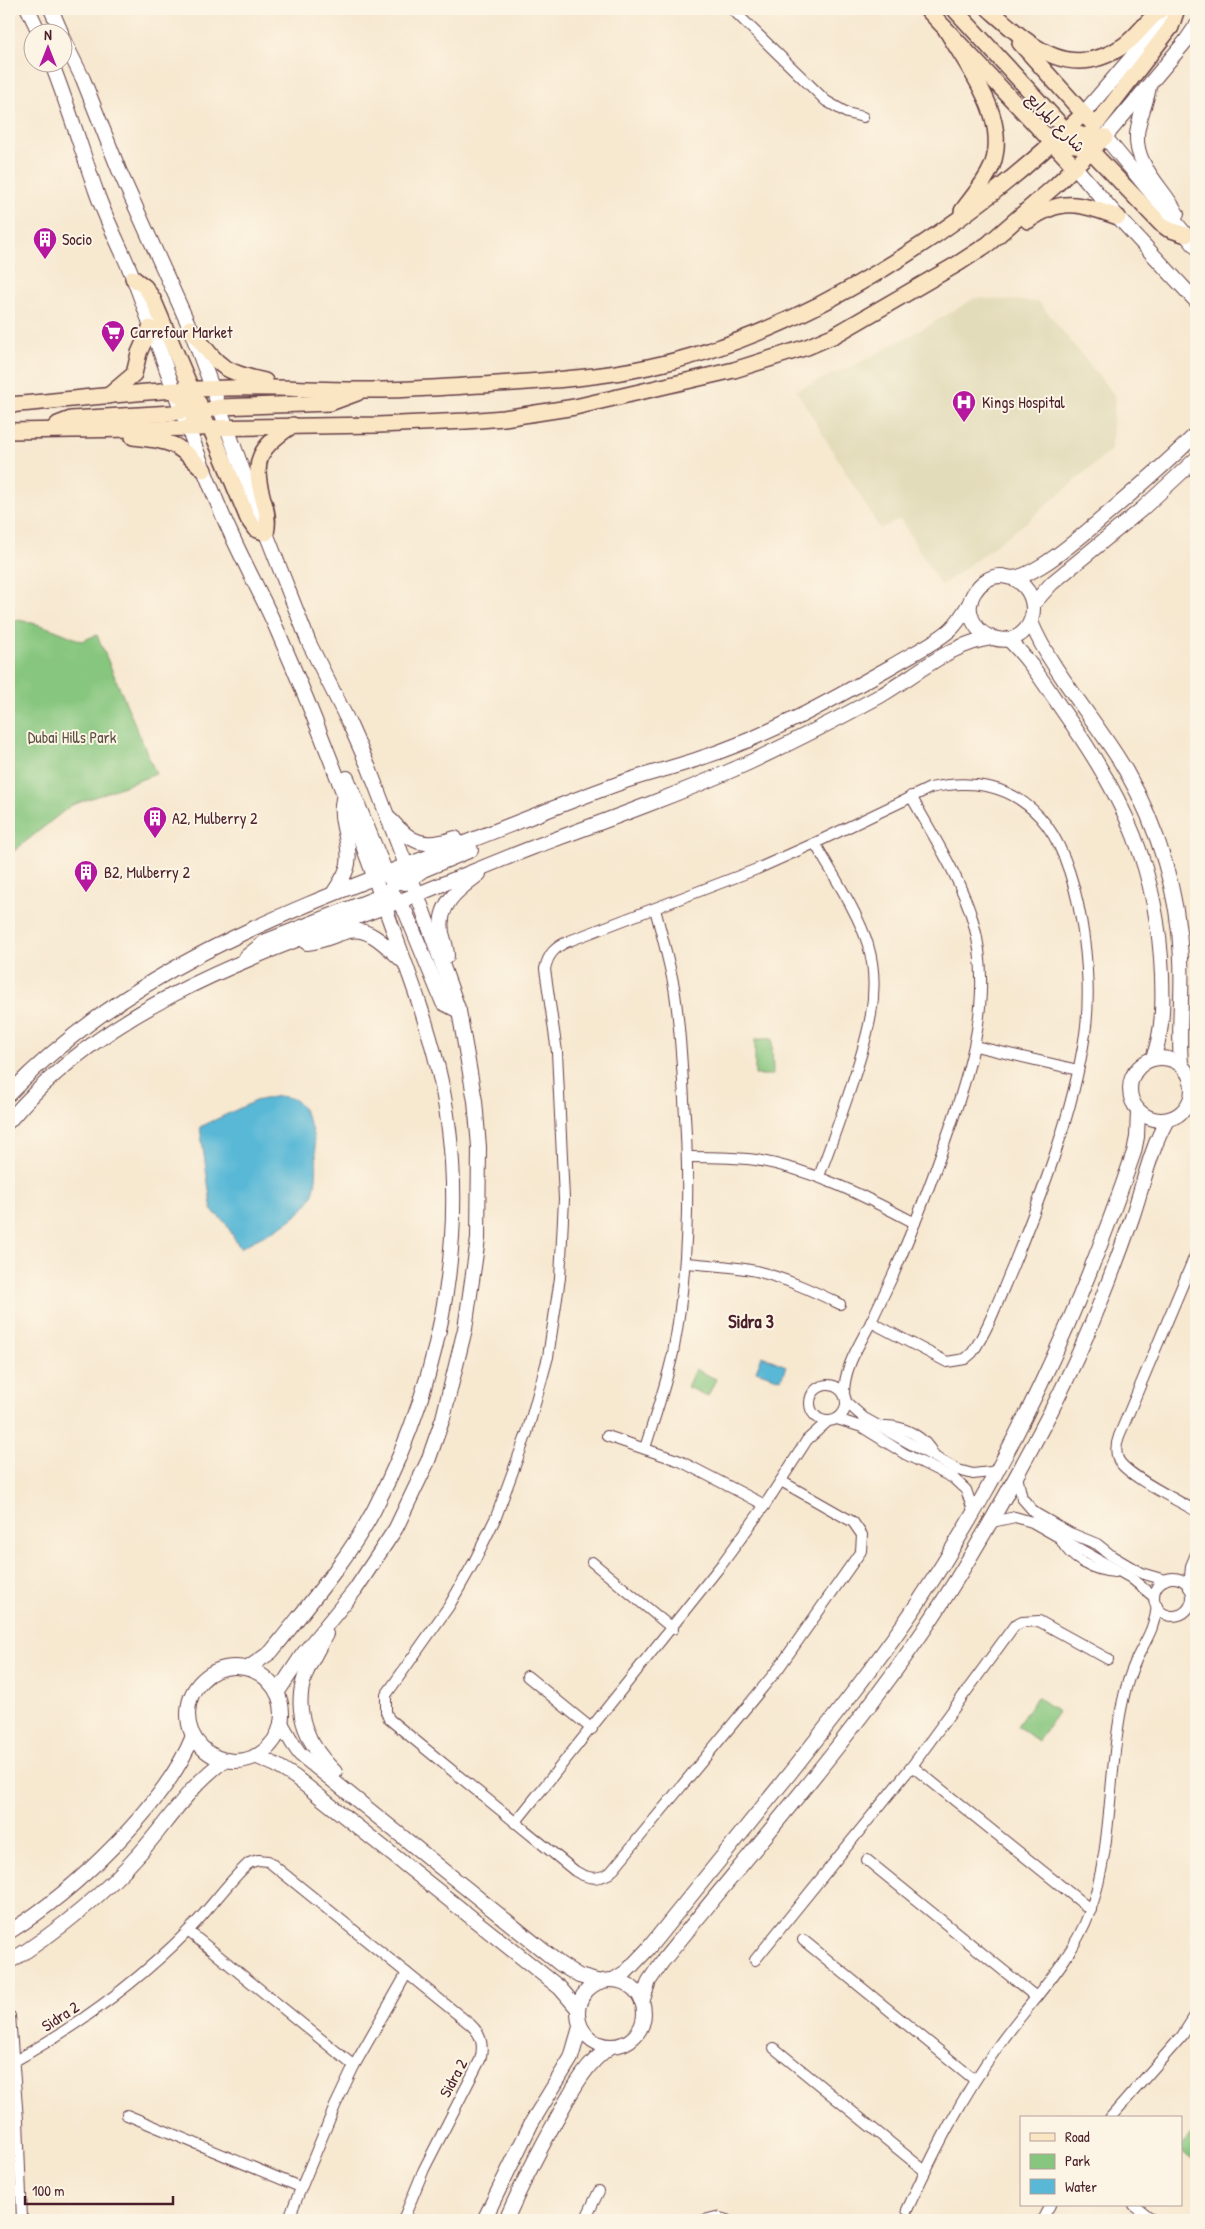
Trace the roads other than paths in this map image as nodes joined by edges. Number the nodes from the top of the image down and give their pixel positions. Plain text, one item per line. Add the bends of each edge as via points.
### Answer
1 (28, 9) edge
2 (732, 9) edge
3 (927, 9) edge
4 (954, 9) edge
5 (989, 9) edge
6 (1162, 9) edge
7 (1175, 9) edge
8 (34, 22) edge
9 (1196, 26) edge
10 (946, 28) junction
11 (72, 58) edge
12 (55, 72) edge
13 (1150, 84) junction
14 (1083, 114) junction
15 (864, 116) dead end
16 (1086, 138) junction
17 (1053, 144) junction
18 (1072, 164) junction
19 (1118, 218) junction
20 (952, 224) junction
21 (1186, 235) junction
22 (988, 244) junction
23 (1196, 248) edge
24 (134, 278) junction
25 (1196, 301) edge
26 (150, 328) junction
27 (190, 328) junction
28 (291, 388) junction
29 (212, 389) junction
30 (363, 390) junction
31 (174, 391) junction
32 (107, 397) junction
33 (9, 405) edge
34 (198, 406) junction
35 (293, 425) junction
36 (226, 426) junction
37 (188, 427) junction
38 (210, 427) junction
39 (52, 430) junction
40 (110, 430) junction
41 (9, 431) edge
42 (1196, 434) edge
43 (1196, 459) edge
44 (204, 470) junction
45 (266, 533) junction
46 (1013, 578) junction
47 (970, 601) junction
48 (1034, 603) junction
49 (1031, 622) junction
50 (992, 638) junction
51 (1008, 639) junction
52 (326, 748) junction
53 (344, 795) junction
54 (910, 796) junction
55 (385, 813) junction
56 (501, 829) junction
57 (815, 844) junction
58 (494, 863) junction
59 (408, 872) junction
60 (380, 875) junction
61 (334, 892) junction
62 (392, 894) junction
63 (417, 894) junction
64 (655, 909) junction
65 (297, 941) junction
66 (240, 963) junction
67 (405, 963) junction
68 (445, 971) junction
69 (458, 1011) junction
70 (975, 1046) junction
71 (1153, 1058) junction
72 (1181, 1064) junction
73 (1078, 1070) junction
74 (9, 1094) edge
75 (1138, 1111) junction
76 (1167, 1120) junction
77 (9, 1122) edge
78 (688, 1156) junction
79 (819, 1176) junction
80 (915, 1223) junction
81 (1196, 1253) edge
82 (686, 1263) junction
83 (840, 1304) dead end
84 (871, 1322) junction
85 (849, 1365) junction
86 (828, 1385) junction
87 (845, 1398) junction
88 (812, 1411) junction
89 (833, 1420) junction
90 (607, 1436) dead end
91 (807, 1440) junction
92 (645, 1448) junction
93 (998, 1471) junction
94 (1017, 1476) junction
95 (781, 1481) junction
96 (765, 1505) junction
97 (1196, 1511) edge
98 (974, 1513) junction
99 (992, 1522) junction
100 (1196, 1555) edge
101 (592, 1562) dead end
102 (1168, 1579) junction
103 (1189, 1588) junction
104 (1155, 1601) junction
105 (1171, 1616) junction
106 (331, 1618) junction
107 (672, 1629) junction
108 (1150, 1635) junction
109 (1108, 1659) dead end
110 (248, 1668) junction
111 (527, 1676) dead end
112 (277, 1694) junction
113 (281, 1723) junction
114 (592, 1729) junction
115 (193, 1736) junction
116 (255, 1756) junction
117 (225, 1760) junction
118 (912, 1766) junction
119 (355, 1798) junction
120 (516, 1823) junction
121 (867, 1860) dead end
122 (1090, 1910) junction
123 (188, 1931) junction
124 (9, 1932) edge
125 (803, 1940) dead end
126 (755, 1960) dead end
127 (9, 1962) edge
128 (408, 1973) junction
129 (606, 1981) junction
130 (1036, 1997) junction
131 (642, 2002) junction
132 (578, 2009) junction
133 (1196, 2014) edge
134 (10, 2016) edge
135 (580, 2027) junction
136 (610, 2047) junction
137 (774, 2048) dead end
138 (13, 2062) junction
139 (354, 2066) junction
140 (975, 2080) junction
141 (127, 2115) dead end
142 (1112, 2116) edge
143 (925, 2171) junction
144 (300, 2187) junction
145 (599, 2191) dead end
146 (1049, 2206) edge
147 (1135, 2206) edge
148 (907, 2210) dead end
149 (22, 2220) edge
150 (288, 2220) edge
151 (403, 2220) edge
152 (484, 2220) edge
153 (506, 2220) edge
154 (585, 2220) edge
155 (704, 2220) edge
156 (727, 2220) edge
157 (1042, 2220) edge
158 (1153, 2220) edge

1 - 8 street
2 - 15 street via 826,101 847,113
3 - 10 main road, شارع المرابع
4 - 16 main road via 1053,118
5 - 6 main road via 1029,44 1046,54 1082,61 1100,58 1125,45
5 - 14 main road, شارع المرابع
7 - 14 street
7 - 16 main road via 1171,27
9 - 13 street
10 - 17 main road, شارع المرابع
10 - 20 main road via 989,105 997,143 986,178
11 - 27 street
12 - 24 street via 97,193
13 - 16 street
13 - 21 street via 1138,129 1138,148 1145,167 1173,205
14 - 16 main road
14 - 16 main road, شارع المرابع
16 - 17 main road
16 - 18 main road, شارع المرابع
16 - 21 main road via 1160,223
17 - 18 main road, شارع المرابع
17 - 20 main road
18 - 19 street
18 - 22 main road
19 - 22 main road via 1079,204 1056,205
19 - 25 street
20 - 30 main road via 835,296 765,329 702,353 600,376
21 - 23 street
22 - 35 main road via 835,335 734,370 575,407 504,418 378,425
24 - 26 street
24 - 34 main road via 153,299
26 - 31 street
26 - 32 main road via 134,374
27 - 28 main road via 214,360 230,372
27 - 29 street
28 - 29 main road
28 - 30 main road
29 - 34 main road
30 - 34 main road via 330,403
31 - 32 main road
31 - 34 main road
31 - 34 street
32 - 33 main road
34 - 36 main road
34 - 37 main road
34 - 38 main road
34 - 39 main road via 71,419
35 - 36 main road
35 - 45 main road via 272,439 258,464 258,483 267,514
36 - 38 main road
36 - 45 street
37 - 38 main road
37 - 40 main road
37 - 44 street
38 - 45 main road via 248,519 255,528
39 - 40 main road
39 - 41 main road
40 - 44 main road via 129,437 152,438 172,444
42 - 46 street via 1087,531 1041,566
43 - 48 street via 1142,509 1052,583
44 - 52 street via 278,632
45 - 55 street via 309,643 358,742
46 - 47 street via 1002,576 984,582
46 - 48 street via 1027,587
47 - 50 street via 977,628
47 - 56 street via 952,628 939,638 859,685 764,733 704,758 620,784
48 - 49 street
49 - 51 street via 1017,636
49 - 72 street via 1046,653 1127,772 1161,852 1171,886 1181,956
50 - 51 street
50 - 58 street via 960,647 879,696 746,764
51 - 71 street via 1028,661 1092,752 1127,816 1141,854 1156,917 1162,966 1161,1026
52 - 53 street
52 - 60 street via 341,763
53 - 60 street
53 - 61 street via 341,815 349,850 348,863
54 - 57 street
54 - 70 street via 954,876 973,922 982,997
54 - 73 street via 950,784 989,786 1026,804 1053,834 1073,887 1087,960 1086,1024
55 - 56 street via 409,838 426,844 444,842 483,829
55 - 59 street
56 - 59 street via 489,842 423,870
57 - 64 street
57 - 79 street via 868,945 874,996 862,1051
58 - 63 street
58 - 68 street via 453,894 446,905 441,917 447,953
59 - 60 street
59 - 62 street
59 - 63 street
60 - 61 street
60 - 62 street
61 - 74 street via 214,946 123,998 48,1056
62 - 63 street
62 - 65 street
62 - 66 street via 266,941
62 - 67 street
62 - 69 street via 406,913 443,1003
63 - 68 street
64 - 78 street via 679,1022
64 - 120 street via 560,945 547,960 546,979 557,1052 564,1199 560,1278 548,1357 524,1443 496,1517 449,1606 390,1688 384,1703 395,1726
65 - 66 street
65 - 67 street via 316,942 350,931 365,933 379,940
66 - 77 street via 164,998 109,1031 59,1071
67 - 110 street via 437,1066 450,1148 452,1235 440,1331 411,1430 372,1513 337,1568 280,1642
68 - 69 street
69 - 106 street via 475,1101 480,1156 478,1239 465,1329 443,1418 413,1496 376,1560
70 - 73 street
70 - 80 street via 952,1122
71 - 72 street via 1163,1057
71 - 75 street via 1135,1070 1130,1080 1131,1097
72 - 76 street via 1192,1081 1191,1098 1182,1113
73 - 84 street via 1025,1236 972,1353 965,1359 947,1362
75 - 76 street via 1147,1118
75 - 93 street via 1134,1152 1090,1276 1036,1398
76 - 94 street via 1086,1336
78 - 79 street via 755,1160
78 - 82 street
79 - 80 street
80 - 84 street
81 - 97 street via 1119,1436 1116,1451 1117,1458 1126,1469
82 - 83 street via 757,1272 799,1285
82 - 92 street via 672,1355
84 - 85 street
85 - 86 street
85 - 87 street
86 - 87 street via 834,1386
86 - 88 street via 815,1391 810,1404
87 - 89 street via 844,1412
87 - 93 street via 858,1414 966,1473
88 - 89 street via 819,1418
88 - 91 street
89 - 91 street
89 - 98 street via 862,1427 904,1454 953,1478 966,1490
90 - 92 street
91 - 95 street
92 - 96 street via 696,1468
93 - 98 street
94 - 99 street
94 - 102 street via 1022,1498 1035,1513 1097,1544 1142,1573
95 - 96 street
95 - 120 street via 853,1522 862,1543 857,1558 778,1669 610,1873 602,1877 583,1876
96 - 107 street
98 - 129 street via 918,1603 851,1696 642,1956 626,1972
99 - 104 street via 1015,1517 1024,1519 1061,1539 1069,1552 1088,1565 1119,1572 1140,1583
99 - 131 street via 923,1631 883,1686 662,1962
100 - 102 street
100 - 103 street
101 - 107 street
102 - 103 street via 1183,1581
102 - 104 street via 1156,1588
103 - 105 street via 1190,1605 1181,1614
104 - 105 street via 1164,1613
104 - 108 street via 1155,1621
105 - 108 street
106 - 112 street
106 - 119 street via 305,1677 301,1709 309,1740
107 - 114 street
108 - 122 street via 1130,1674 1121,1706 1102,1864
109 - 118 street via 1039,1621 1022,1622 1009,1632
110 - 112 street via 265,1678
110 - 115 street via 221,1669 206,1676 195,1688 188,1704 188,1721
111 - 114 street
112 - 113 street via 282,1708
113 - 116 street via 272,1742
113 - 119 street via 300,1754
114 - 120 street
115 - 117 street via 212,1755
115 - 124 street via 170,1778 114,1844 70,1886
116 - 117 street
116 - 132 street via 295,1777 549,1979
117 - 127 street via 200,1781 118,1876 70,1919
118 - 122 street
118 - 126 street
119 - 129 street via 560,1964 579,1976
121 - 130 street
122 - 130 street via 1062,1965
123 - 128 street, Sidra 2 via 250,1863 268,1861
123 - 138 street, Sidra 2 via 105,2003
123 - 139 street
125 - 140 street
128 - 139 street
128 - 151 street, Sidra 2 via 477,2030 483,2045 480,2060 424,2169
129 - 131 street via 631,1987
129 - 132 street via 585,1993
130 - 140 street
131 - 136 street via 644,2020 636,2036 619,2046
132 - 135 street
133 - 142 street via 1182,2036
134 - 138 street
135 - 136 street via 592,2041
135 - 152 street via 570,2058 532,2122
136 - 153 street via 579,2078
137 - 143 street
138 - 149 street
139 - 144 street
140 - 143 street
141 - 144 street
143 - 148 street
144 - 150 street
145 - 154 street
146 - 157 street
147 - 158 street
155 - 156 street via 716,2217

